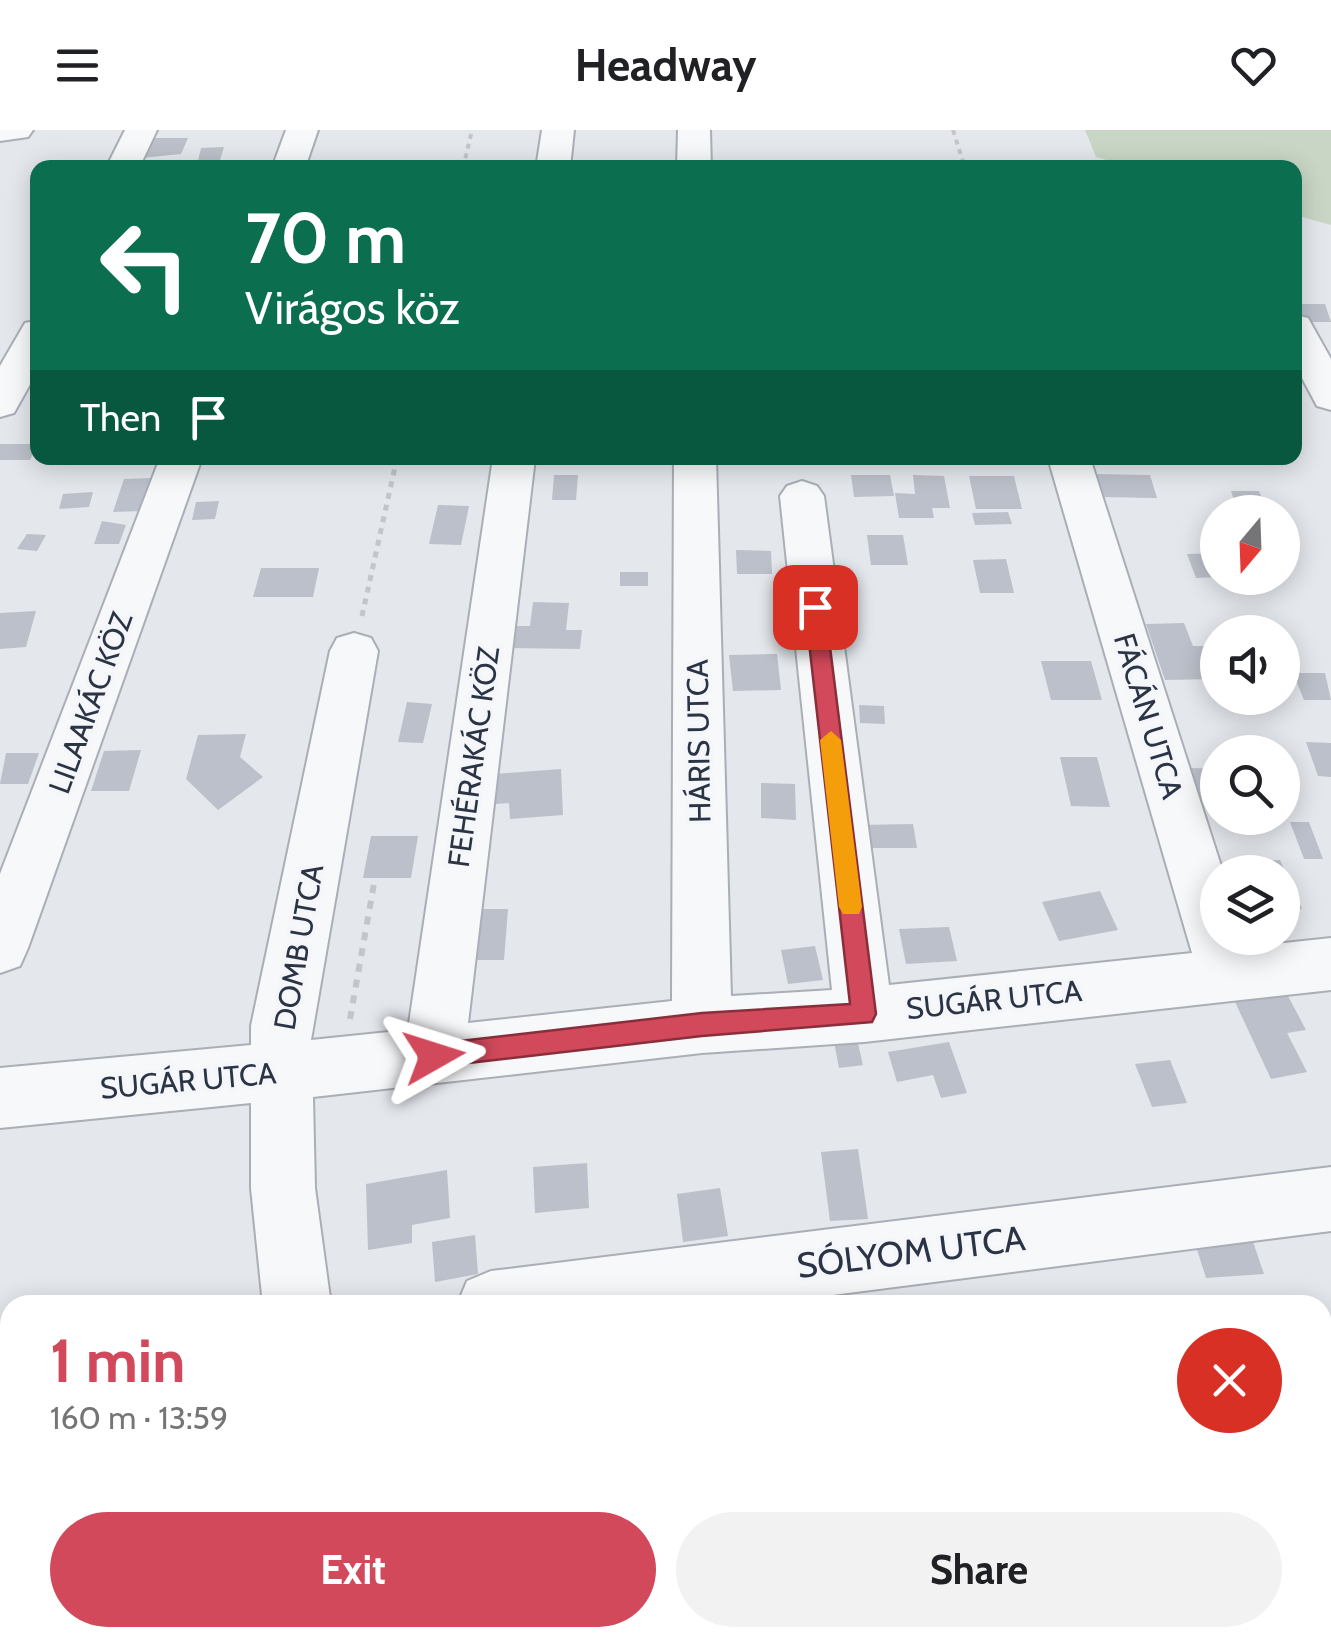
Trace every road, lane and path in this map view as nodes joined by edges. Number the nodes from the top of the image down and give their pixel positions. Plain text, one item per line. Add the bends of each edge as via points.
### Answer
1 (17, 130) edge
2 (141, 130) edge
3 (302, 130) edge
4 (472, 130) edge
5 (558, 130) edge
6 (694, 130) edge
7 (954, 130) edge
8 (0, 131) edge
9 (126, 160) edge
10 (291, 160) edge
11 (465, 160) edge
12 (553, 160) edge
13 (694, 160) edge
14 (962, 160) edge
15 (1302, 340) edge
16 (30, 346) edge
17 (1331, 397) edge
18 (0, 404) edge
19 (178, 465) edge
20 (396, 465) edge
21 (513, 465) edge
22 (696, 465) edge
23 (1071, 465) edge
24 (802, 496) dead end
25 (354, 651) joint
26 (376, 878) dead end
27 (0, 948) edge
28 (1331, 964) edge
29 (1228, 975) junction
30 (864, 1014) junction
31 (364, 1021) dead end
32 (702, 1025) junction
33 (434, 1056) junction
34 (284, 1072) junction
35 (0, 1098) edge
36 (1331, 1199) edge
37 (296, 1295) edge
38 (570, 1295) edge

1 - 8 street
2 - 9 street
3 - 10 street
4 - 11 path
5 - 12 street
6 - 13 street
7 - 14 path
15 - 17 street
16 - 18 street
19 - 27 street, LILAAKÁC KÖZ
20 - 25 path
21 - 33 street, FEHÉRAKÁC KÖZ
22 - 32 street, HÁRIS UTCA
23 - 29 street, FÁCÁN UTCA
24 - 30 street
25 - 34 street, DOMB UTCA via 281,1026
26 - 31 path via 350,1020
28 - 29 street, SUGÁR UTCA
29 - 30 street, SUGÁR UTCA
30 - 32 street, SUGÁR UTCA
32 - 33 street, SUGÁR UTCA
33 - 34 street, SUGÁR UTCA
34 - 35 street, SUGÁR UTCA
34 - 37 street, DOMB UTCA via 283,1188
36 - 38 street, SÓLYOM UTCA

